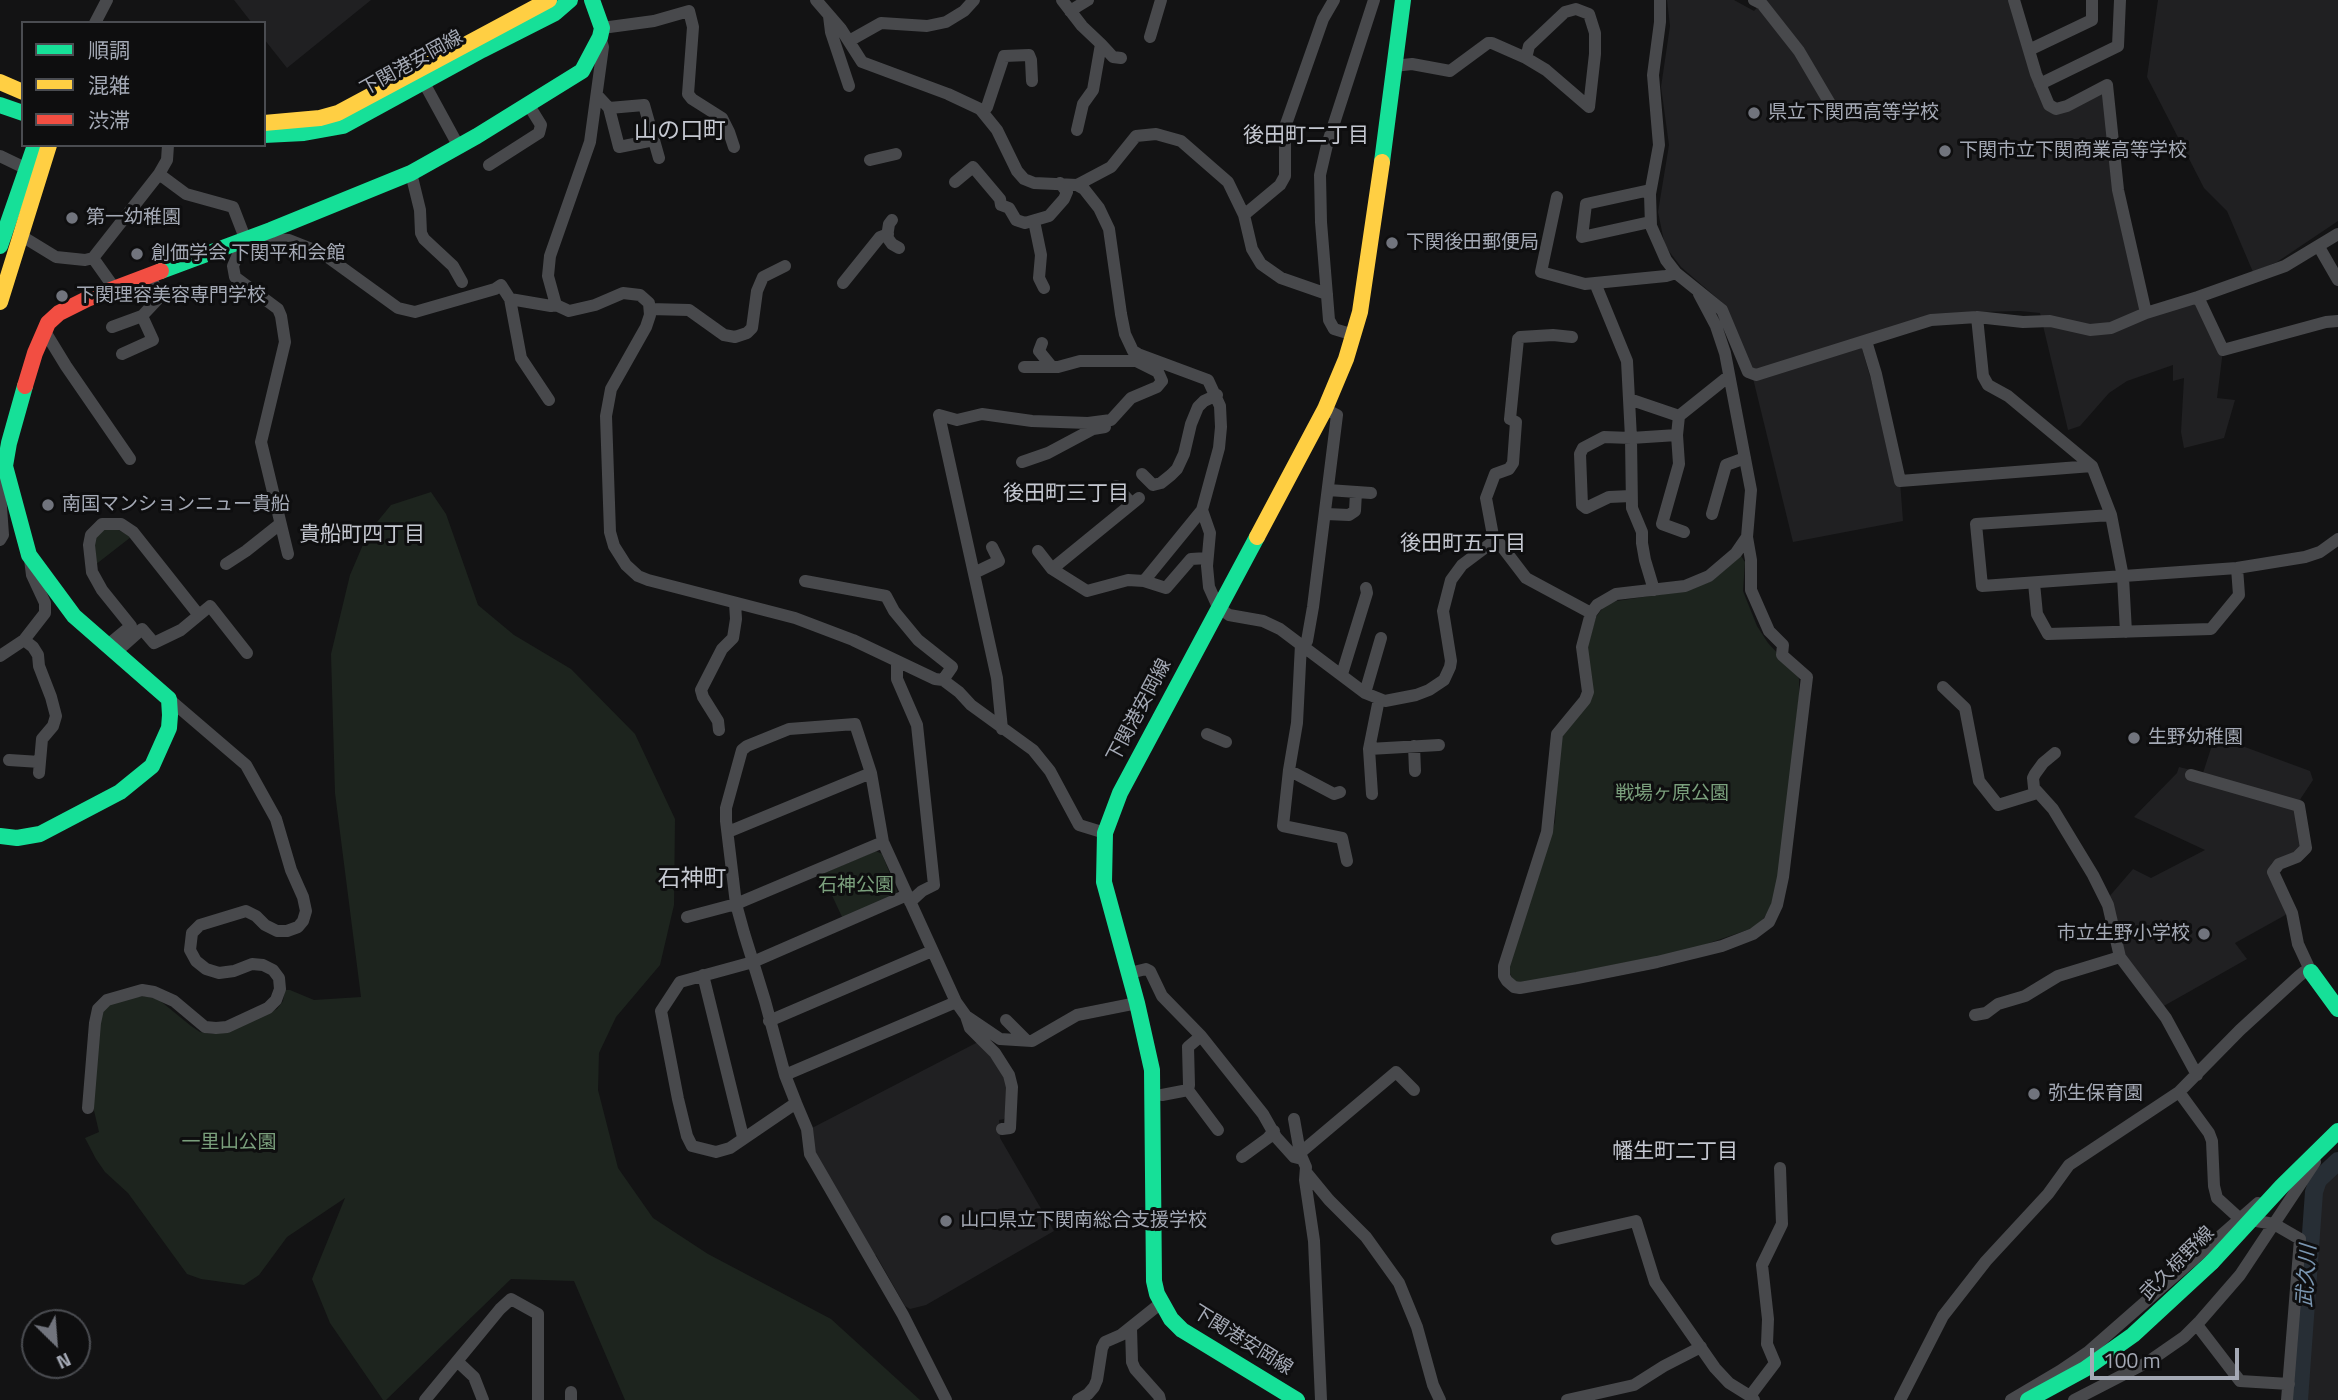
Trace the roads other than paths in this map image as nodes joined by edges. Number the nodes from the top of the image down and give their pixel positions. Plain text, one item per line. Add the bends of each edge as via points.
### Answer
1 (107, 0) edge
2 (549, 0) edge
3 (570, 0) edge
4 (592, 0) edge
5 (816, 0) edge
6 (974, 0) edge
7 (1062, 0) edge
8 (1087, 0) edge
9 (1161, 0) edge
10 (1334, 0) edge
11 (1374, 0) edge
12 (1403, 0) edge
13 (1660, 0) edge
14 (2014, 0) edge
15 (2092, 0) edge
16 (2120, 0) edge
17 (1760, 1) edge
18 (1070, 11) junction
19 (828, 12) junction
20 (96, 21) edge
21 (601, 32) junction
22 (1150, 37) dead end
23 (849, 41) junction
24 (1101, 44) junction
25 (2029, 50) junction
26 (1121, 58) dead end
27 (1526, 58) junction
28 (1394, 66) junction
29 (423, 81) junction
30 (1032, 81) dead end
31 (0, 82) edge
32 (2040, 84) junction
33 (849, 86) dead end
34 (21, 91) edge
35 (597, 95) junction
36 (528, 104) junction
37 (0, 105) edge
38 (1832, 107) dead end
39 (609, 108) junction
40 (21, 112) edge
41 (983, 112) junction
42 (266, 123) edge
43 (1077, 130) dead end
44 (266, 135) edge
45 (654, 140) junction
46 (34, 147) edge
47 (48, 147) edge
48 (168, 147) edge
49 (459, 147) junction
50 (734, 147) dead end
51 (896, 154) dead end
52 (0, 156) edge
53 (659, 158) dead end
54 (870, 160) dead end
55 (489, 165) dead end
56 (27, 169) junction
57 (411, 173) junction
58 (159, 174) junction
59 (955, 182) dead end
60 (1060, 183) junction
61 (1077, 185) junction
62 (1650, 190) junction
63 (1557, 197) dead end
64 (1244, 215) junction
65 (892, 220) dead end
66 (1034, 221) junction
67 (1650, 222) junction
68 (888, 234) junction
69 (2338, 234) edge
70 (6, 235) edge
71 (245, 237) junction
72 (2319, 247) junction
73 (899, 248) dead end
74 (93, 258) junction
75 (785, 266) dead end
76 (1676, 273) junction
77 (151, 275) junction
78 (2338, 280) edge
79 (462, 282) dead end
80 (843, 283) dead end
81 (1595, 283) junction
82 (1044, 288) dead end
83 (115, 289) junction
84 (1699, 294) junction
85 (1327, 295) junction
86 (2198, 297) junction
87 (510, 299) junction
88 (0, 302) edge
89 (555, 305) junction
90 (650, 309) junction
91 (2146, 313) junction
92 (142, 316) junction
93 (1977, 317) junction
94 (2338, 321) edge
95 (112, 327) dead end
96 (44, 330) junction
97 (1354, 335) junction
98 (1572, 337) dead end
99 (1866, 341) junction
100 (1042, 344) dead end
101 (122, 355) dead end
102 (1137, 358) junction
103 (1024, 367) dead end
104 (1052, 367) junction
105 (1729, 376) junction
106 (1217, 395) junction
107 (1629, 399) junction
108 (549, 400) dead end
109 (1325, 409) junction
110 (1679, 416) junction
111 (1111, 420) junction
112 (1677, 435) junction
113 (1631, 438) junction
114 (1745, 458) junction
115 (130, 459) dead end
116 (1022, 462) dead end
117 (5, 466) junction
118 (2092, 466) junction
119 (1142, 474) dead end
120 (1116, 486) dead end
121 (1328, 490) junction
122 (1356, 492) junction
123 (1371, 493) dead end
124 (1631, 496) junction
125 (1202, 510) junction
126 (1325, 514) junction
127 (1712, 514) dead end
128 (2111, 515) junction
129 (280, 524) junction
130 (1684, 532) dead end
131 (1747, 537) junction
132 (2338, 539) edge
133 (0, 541) edge
134 (1494, 541) junction
135 (992, 547) dead end
136 (1038, 551) dead end
137 (288, 554) dead end
138 (29, 555) junction
139 (1207, 558) junction
140 (226, 564) dead end
141 (2237, 568) junction
142 (1052, 569) junction
143 (974, 573) junction
144 (2123, 576) junction
145 (805, 581) dead end
146 (1144, 581) junction
147 (2034, 583) junction
148 (1366, 589) dead end
149 (1654, 590) junction
150 (734, 603) junction
151 (1218, 607) junction
152 (1591, 613) junction
153 (198, 614) junction
154 (2126, 632) junction
155 (1381, 638) dead end
156 (24, 640) junction
157 (1303, 645) junction
158 (112, 649) junction
159 (247, 653) dead end
160 (0, 656) edge
161 (897, 661) junction
162 (1342, 674) junction
163 (943, 680) junction
164 (1943, 687) dead end
165 (1365, 693) junction
166 (169, 699) junction
167 (1379, 699) junction
168 (1002, 729) junction
169 (719, 730) dead end
170 (1207, 734) dead end
171 (1226, 742) dead end
172 (1439, 745) dead end
173 (1414, 746) junction
174 (1369, 748) junction
175 (2055, 753) dead end
176 (9, 760) dead end
177 (1415, 771) dead end
178 (871, 773) junction
179 (1289, 773) junction
180 (2191, 775) dead end
181 (1340, 792) dead end
182 (2037, 793) junction
183 (1371, 794) dead end
184 (728, 832) junction
185 (1105, 833) junction
186 (0, 836) edge
187 (883, 842) junction
188 (1347, 861) dead end
189 (908, 899) junction
190 (736, 904) junction
191 (687, 917) dead end
192 (932, 951) junction
193 (2120, 957) junction
194 (753, 962) junction
195 (2311, 972) junction
196 (1129, 973) junction
197 (703, 975) junction
198 (956, 1002) junction
199 (1137, 1003) junction
200 (2338, 1009) edge
201 (1975, 1015) dead end
202 (966, 1016) junction
203 (1006, 1020) dead end
204 (769, 1021) junction
205 (1201, 1036) junction
206 (1026, 1040) junction
207 (785, 1075) junction
208 (2197, 1075) junction
209 (1188, 1090) junction
210 (1414, 1090) dead end
211 (2179, 1092) junction
212 (1163, 1095) dead end
213 (796, 1103) junction
214 (88, 1108) dead end
215 (1294, 1119) dead end
216 (2338, 1123) edge
217 (1002, 1129) dead end
218 (1218, 1130) dead end
219 (1274, 1131) junction
220 (743, 1137) junction
221 (2337, 1139) edge
222 (1242, 1157) dead end
223 (1303, 1161) junction
224 (1780, 1168) dead end
225 (2286, 1190) junction
226 (2239, 1218) junction
227 (2274, 1224) junction
228 (1557, 1239) dead end
229 (2216, 1266) junction
230 (1161, 1304) junction
231 (2197, 1325) junction
232 (1131, 1328) junction
233 (1701, 1347) junction
234 (457, 1361) junction
235 (2289, 1384) junction
236 (1752, 1398) edge
237 (425, 1400) edge
238 (483, 1400) edge
239 (538, 1400) edge
240 (946, 1400) edge
241 (1079, 1400) edge
242 (1160, 1400) edge
243 (1297, 1400) edge
244 (1321, 1400) edge
245 (1440, 1400) edge
246 (1567, 1400) edge
247 (1900, 1400) edge
248 (2011, 1400) edge
249 (2028, 1400) edge
250 (2053, 1400) edge
251 (2074, 1400) edge
252 (2287, 1400) edge

1 - 20 street
2 - 42 main road, 下関港安岡線 via 338,113
3 - 29 main road, 下関港安岡線 via 555,13
4 - 21 main road
5 - 19 street
6 - 23 street via 946,22 927,26 881,23
7 - 18 street
8 - 18 street
9 - 22 street
10 - 64 street via 1285,127 1286,176
11 - 85 street via 1320,175
12 - 28 main road, 下関港安岡線
13 - 62 street via 1653,75 1659,145
14 - 25 street
15 - 25 street via 2092,20
16 - 32 street via 2118,46
17 - 38 street via 1799,51
18 - 24 street
19 - 23 street
19 - 33 street
21 - 35 street
21 - 36 main road via 582,71
21 - 50 street via 689,11 693,27 688,94 722,118
23 - 41 street via 867,65 948,94
24 - 26 street via 1113,57
24 - 43 street via 1093,90 1083,104
25 - 32 street
27 - 27 street via 1529,46 1562,14 1576,9 1589,14 1595,33 1589,107
27 - 28 street via 1488,43 1450,72 1412,64
28 - 97 main road, 下関港安岡線 via 1368,265
29 - 44 main road, 下関港安岡線 via 343,126
29 - 49 street
30 - 41 street via 1029,55 1004,56
31 - 34 main road
32 - 91 street via 2049,105 2056,109 2107,85 2118,190
35 - 39 street
35 - 89 street via 586,159 550,256 548,276
36 - 49 main road
36 - 55 street via 541,125 539,133
37 - 40 main road
39 - 45 street via 644,105
39 - 45 street via 619,147
41 - 60 street via 1024,179
45 - 53 street
46 - 56 main road
47 - 70 main road
48 - 58 street
49 - 57 main road
51 - 54 street
52 - 56 street
56 - 70 main road
57 - 71 main road
57 - 79 street via 421,233
58 - 71 street via 186,194 233,207
58 - 74 street
59 - 66 street via 973,167 1016,220
60 - 61 street
60 - 66 street via 1066,196 1049,216
61 - 64 street via 1111,167 1136,136 1156,134 1181,141 1221,176
61 - 102 street via 1100,208 1109,229 1123,326
62 - 67 street
62 - 67 street via 1586,204 1582,237
63 - 81 street via 1541,272
64 - 85 street via 1252,249 1261,264 1281,278
65 - 68 street
66 - 82 street
67 - 76 street
68 - 73 street
68 - 80 street via 880,237
69 - 72 street
70 - 74 street via 56,257
70 - 88 main road via 14,261
71 - 77 main road
71 - 87 street via 289,240 311,247 398,308 415,312 501,285
71 - 129 street via 233,266 235,277 278,309 283,324 285,342 261,442
72 - 78 street
72 - 86 street via 2285,266
74 - 83 street
75 - 90 street via 763,277 752,328 735,337 724,335 689,310
76 - 81 street
76 - 84 street
77 - 83 main road
77 - 92 street via 159,299
81 - 107 street via 1627,361
83 - 96 main road via 65,309
84 - 99 street via 1722,310 1748,372 1756,375
84 - 105 street via 1721,341
85 - 97 street via 1331,326
86 - 91 street
86 - 94 street via 2223,350
87 - 89 street
87 - 108 street via 521,358
89 - 90 street via 576,311 631,292 649,303
90 - 150 street via 646,327 608,399 605,432 611,540 638,576
91 - 93 street via 2111,328 2090,330 2050,321
92 - 95 street
92 - 101 street via 153,340
93 - 99 street via 1931,320
93 - 118 street via 1983,376 1989,385
96 - 115 street
96 - 117 main road
97 - 109 main road, 下関港安岡線
98 - 134 street via 1519,338 1510,419 1516,422 1513,463 1495,474 1486,498
99 - 118 street via 1900,481
100 - 104 street via 1040,351
102 - 104 street
102 - 106 street via 1203,377
102 - 111 street via 1158,372 1162,381 1131,398
103 - 104 street
105 - 110 street
105 - 114 street
106 - 119 street via 1198,407 1177,469 1153,485
106 - 125 street via 1219,448
107 - 110 street
107 - 113 street
109 - 121 street via 1337,415
109 - 151 main road, 下関港安岡線
110 - 112 street
111 - 116 street via 1107,427
111 - 143 street via 1073,423 982,414 957,419 939,415
112 - 113 street
112 - 130 street via 1679,464 1661,524
113 - 124 street
113 - 124 street via 1604,437 1580,454 1582,505 1586,508 1609,497
114 - 127 street via 1726,465
114 - 131 street via 1752,499
117 - 133 street
117 - 138 main road
118 - 128 street
120 - 142 street via 1135,500
121 - 122 street
121 - 126 street
122 - 123 street
122 - 126 street via 1355,511
124 - 149 street
125 - 139 street via 1210,533
125 - 146 street
126 - 157 street via 1313,607
128 - 144 street
128 - 147 street via 1976,524 1982,586
129 - 137 street
129 - 140 street
131 - 149 street via 1709,576 1685,586
131 - 152 street via 1756,604 1769,631 1783,645 1782,655 1807,677 1783,877 1774,916 1753,934 1722,946 1517,988 1507,981 1504,966 1547,832 1557,734 1588,692 1582,647
132 - 141 street via 2305,557
134 - 152 street via 1526,578
134 - 167 street via 1462,565 1451,580 1443,611 1451,661 1444,680 1416,695 1395,701
135 - 143 street via 999,561
136 - 142 street
138 - 156 street via 32,576 46,608
138 - 158 main road via 74,616
139 - 146 street via 1191,559 1166,588
139 - 151 street via 1209,587
141 - 144 street
141 - 154 street via 2239,595 2211,629
142 - 146 street via 1087,591 1128,580
143 - 168 street via 997,678
144 - 147 street
144 - 154 street
145 - 163 street via 886,596 911,633 952,667
147 - 154 street via 2036,614 2048,634
148 - 162 street
149 - 152 street via 1616,594
150 - 161 street via 806,622
150 - 169 street via 733,638 722,649 701,690
151 - 157 street via 1229,615 1268,623
151 - 185 main road, 下関港安岡線 via 1120,793
153 - 158 street via 154,643 142,629
153 - 158 street via 133,532 121,524 102,524 91,535 92,572 131,626
153 - 159 street via 210,606
155 - 165 street
156 - 160 street
156 - 176 street via 36,650 56,716 41,740 39,767
157 - 162 street
157 - 179 street
158 - 166 main road
161 - 163 street
161 - 189 street via 897,679 917,725 934,885
162 - 165 street
163 - 168 street
164 - 182 street via 1965,708 1979,781 1998,805
165 - 167 street
166 - 186 main road via 169,728 145,773 120,792 40,834
166 - 214 street via 246,765 276,819 306,911 298,927 287,931 277,931 246,911 200,925 192,933 190,950 206,969 219,973 262,965 279,978 276,1000 268,1008 227,1027 205,1027 174,1001 153,992 142,990 107,1000 98,1009 95,1023
167 - 174 street
168 - 185 street via 1042,760 1079,825
170 - 171 street
172 - 173 street
173 - 174 street
173 - 177 street
174 - 183 street
175 - 182 street via 2033,778
178 - 184 street
178 - 184 street via 855,724 778,732 742,750 726,808
178 - 187 street
179 - 181 street via 1334,794
179 - 188 street via 1283,826 1342,838
180 - 195 street via 2299,806 2306,848 2273,872
182 - 193 street via 2053,809 2093,875 2108,905
184 - 190 street
185 - 196 main road, 下関港安岡線 via 1104,882
187 - 189 street
187 - 190 street
189 - 192 street
189 - 194 street
190 - 191 street
190 - 194 street
192 - 198 street
192 - 204 street
193 - 201 street via 2050,979 2025,996
193 - 208 street via 2166,1018
194 - 197 street
194 - 204 street
195 - 200 main road
195 - 208 street via 2299,976
196 - 199 main road, 下関港安岡線
196 - 205 street via 1150,971 1162,996
197 - 220 street
197 - 220 street via 680,982 661,1011 687,1136 692,1146 716,1152
198 - 202 street
198 - 207 street
199 - 206 street via 1077,1015 1032,1041
199 - 230 main road, 下関港安岡線 via 1152,1070 1154,1281
202 - 206 street via 1000,1039
202 - 217 street via 970,1028 1009,1074 1010,1128
203 - 206 street
204 - 207 street
205 - 209 street via 1188,1047
205 - 219 street
207 - 213 street
208 - 211 street
209 - 212 street
209 - 218 street
210 - 223 street via 1396,1072
211 - 226 street via 2209,1133 2217,1198
211 - 247 street via 2069,1165 1943,1316
213 - 220 street
213 - 240 street via 807,1129 810,1154
215 - 223 street
216 - 225 main road, bridge
219 - 222 street
219 - 223 street via 1294,1157
221 - 225 main road
221 - 226 street
221 - 227 street via 2311,1168
223 - 244 street via 1314,1241
223 - 245 street via 1317,1187 1367,1237 1399,1283
224 - 236 street via 1782,1224 1762,1265 1767,1344 1775,1363
225 - 229 main road, 武久椋野線
226 - 227 street
226 - 248 street via 2088,1352
227 - 231 street via 2229,1291
227 - 235 street via 2300,1239
228 - 233 street via 1636,1221 1655,1282
229 - 249 main road, 武久椋野線 via 2109,1353
229 - 250 main road, 武久椋野線 via 2174,1315 2140,1343
230 - 232 street
230 - 243 main road, 下関港安岡線 via 1182,1330
231 - 235 street via 2240,1381
231 - 251 street via 2148,1362
232 - 241 street via 1105,1342 1094,1387
232 - 242 street via 1132,1362
233 - 236 street via 1723,1376
233 - 246 street via 1634,1385
234 - 237 street
234 - 238 street via 474,1377
234 - 239 street via 511,1299 538,1314
235 - 252 street

